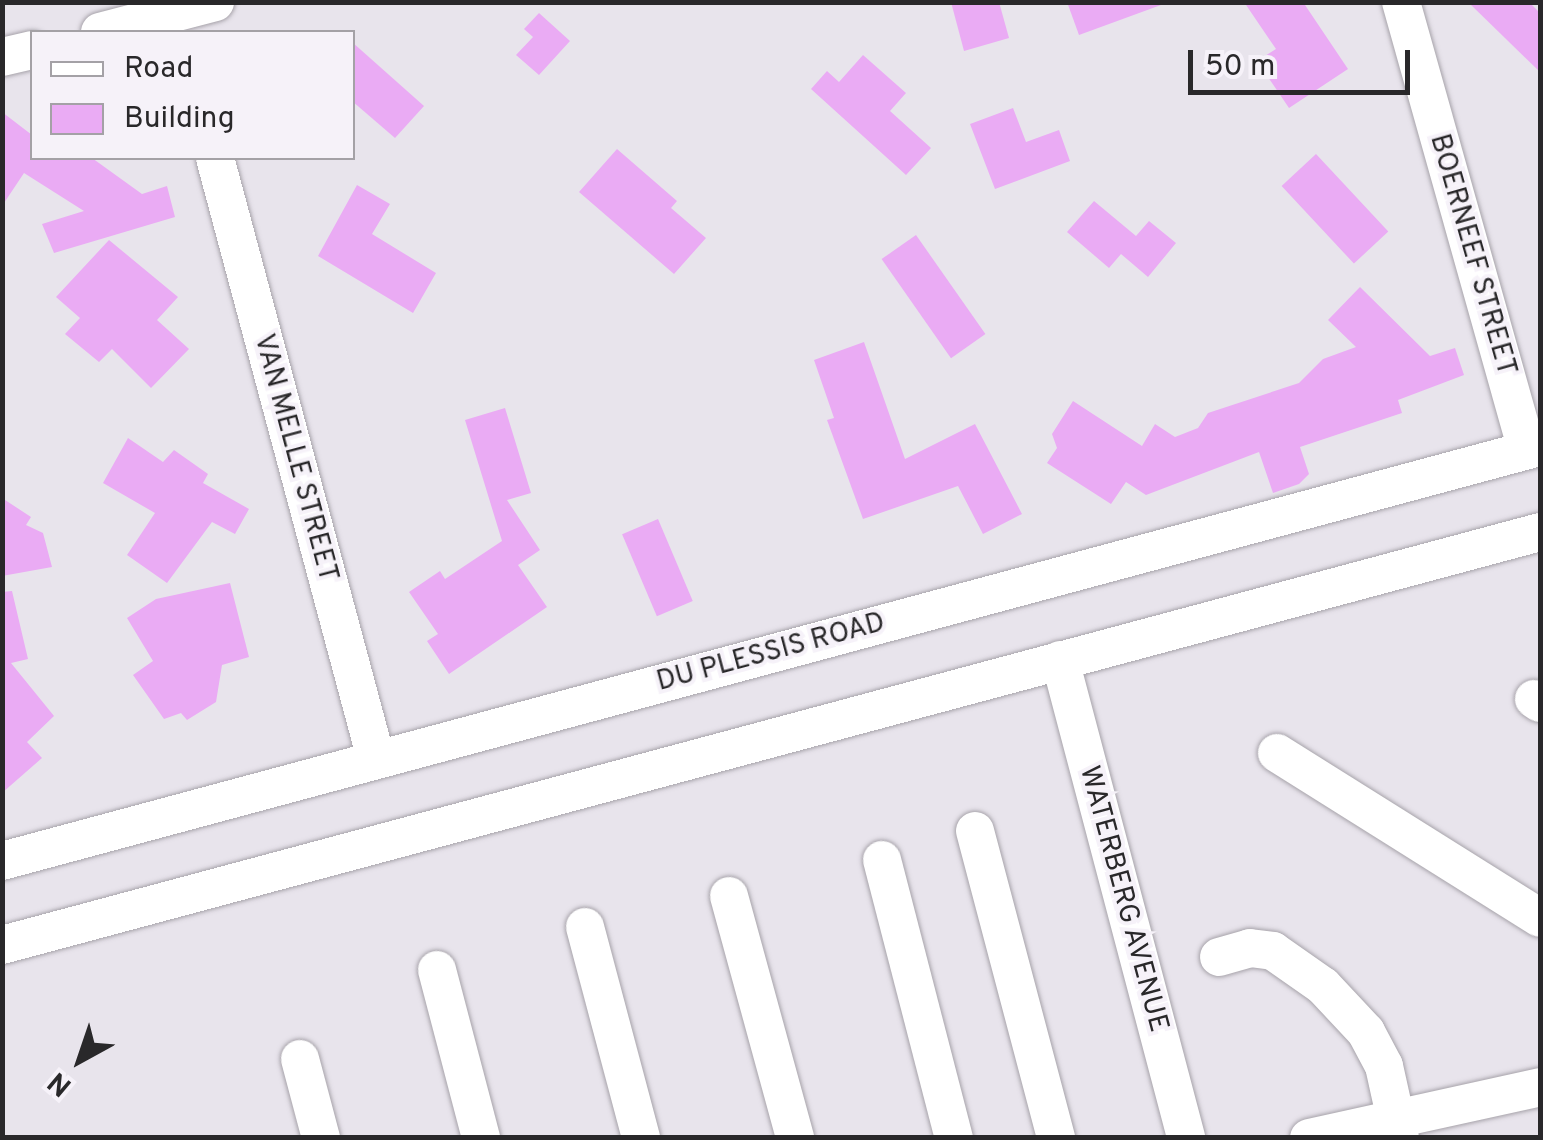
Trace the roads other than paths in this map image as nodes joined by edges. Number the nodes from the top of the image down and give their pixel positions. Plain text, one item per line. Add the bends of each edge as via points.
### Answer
1 (215, 2) edge
2 (1400, 2) edge
3 (179, 23) edge
4 (118, 30) edge
5 (30, 50) edge
6 (2, 57) edge
7 (216, 160) edge
8 (1534, 448) edge
9 (1540, 532) edge
10 (1060, 660) junction
11 (1277, 753) dead end
12 (376, 759) junction
13 (975, 831) dead end
14 (882, 860) dead end
15 (2, 861) edge
16 (729, 896) dead end
17 (1540, 918) edge
18 (584, 927) dead end
19 (2, 945) edge
20 (1219, 958) dead end
21 (437, 970) dead end
22 (300, 1059) dead end
23 (1540, 1087) edge
24 (1398, 1128) edge
25 (321, 1138) edge
26 (481, 1138) edge
27 (642, 1138) edge
28 (795, 1138) edge
29 (954, 1138) edge
30 (1056, 1138) edge
31 (1186, 1138) edge
32 (1309, 1138) edge

1 - 3 street
2 - 8 street, BOERNEEF STREET
3 - 4 street
5 - 6 street
7 - 12 street, VAN MELLE STREET
8 - 12 street, DU PLESSIS ROAD
9 - 10 street
10 - 19 street
10 - 31 street, WATERBERG AVENUE
11 - 17 street
12 - 15 street, DU PLESSIS ROAD
13 - 30 street
14 - 29 street
16 - 28 street
18 - 27 street
20 - 24 street via 1250,948 1273,951 1323,986 1366,1032 1384,1066
21 - 26 street
22 - 25 street
23 - 24 street
24 - 32 street

